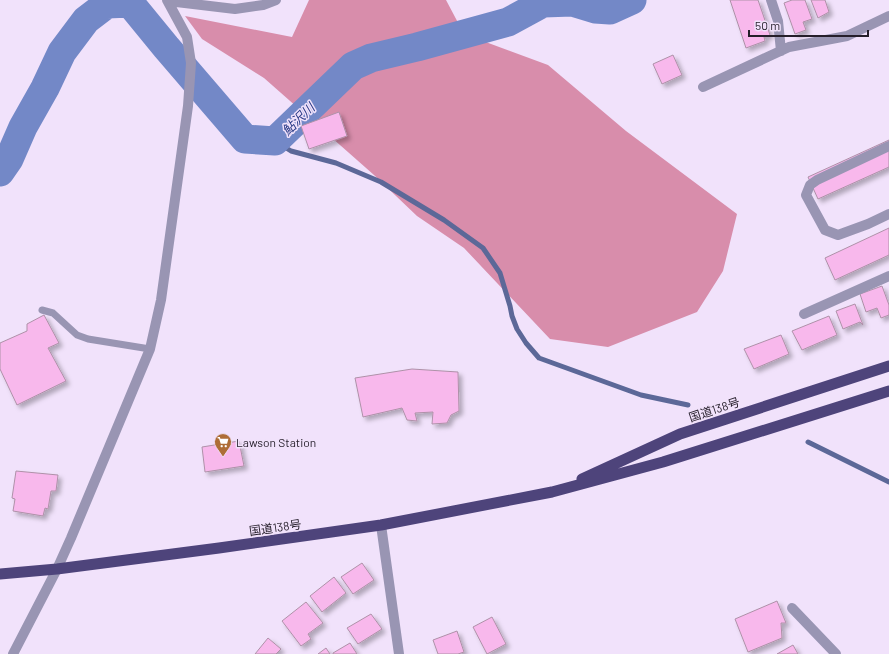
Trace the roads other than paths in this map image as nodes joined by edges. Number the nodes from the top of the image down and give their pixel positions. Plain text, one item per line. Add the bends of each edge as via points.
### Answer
1 (276, 0) edge
2 (771, 0) edge
3 (167, 1) edge
4 (889, 16) edge
5 (781, 50) junction
6 (703, 87) dead end
7 (889, 146) edge
8 (889, 214) edge
9 (889, 276) edge
10 (42, 310) dead end
11 (804, 314) dead end
12 (150, 349) junction
13 (889, 366) edge
14 (889, 391) edge
15 (552, 492) junction
16 (381, 525) junction
17 (57, 569) junction
18 (0, 574) edge
19 (792, 608) dead end
20 (13, 654) edge
21 (399, 654) edge
22 (836, 654) edge

1 - 3 street via 263,5 235,9
2 - 5 street via 778,21
3 - 12 street via 187,37 191,63 188,106 160,300
4 - 5 street via 847,36
5 - 6 street
7 - 8 street via 817,180 810,185 806,195 825,230 838,235
9 - 11 street
10 - 12 lane via 53,313 77,335 88,339
12 - 17 street
13 - 15 highway, 国道138号 via 680,434
14 - 15 highway, 国道138号 via 663,462
15 - 16 highway, 国道138号
16 - 17 highway, 国道138号
16 - 21 street
17 - 18 highway, 国道138号
17 - 20 street
19 - 22 street

